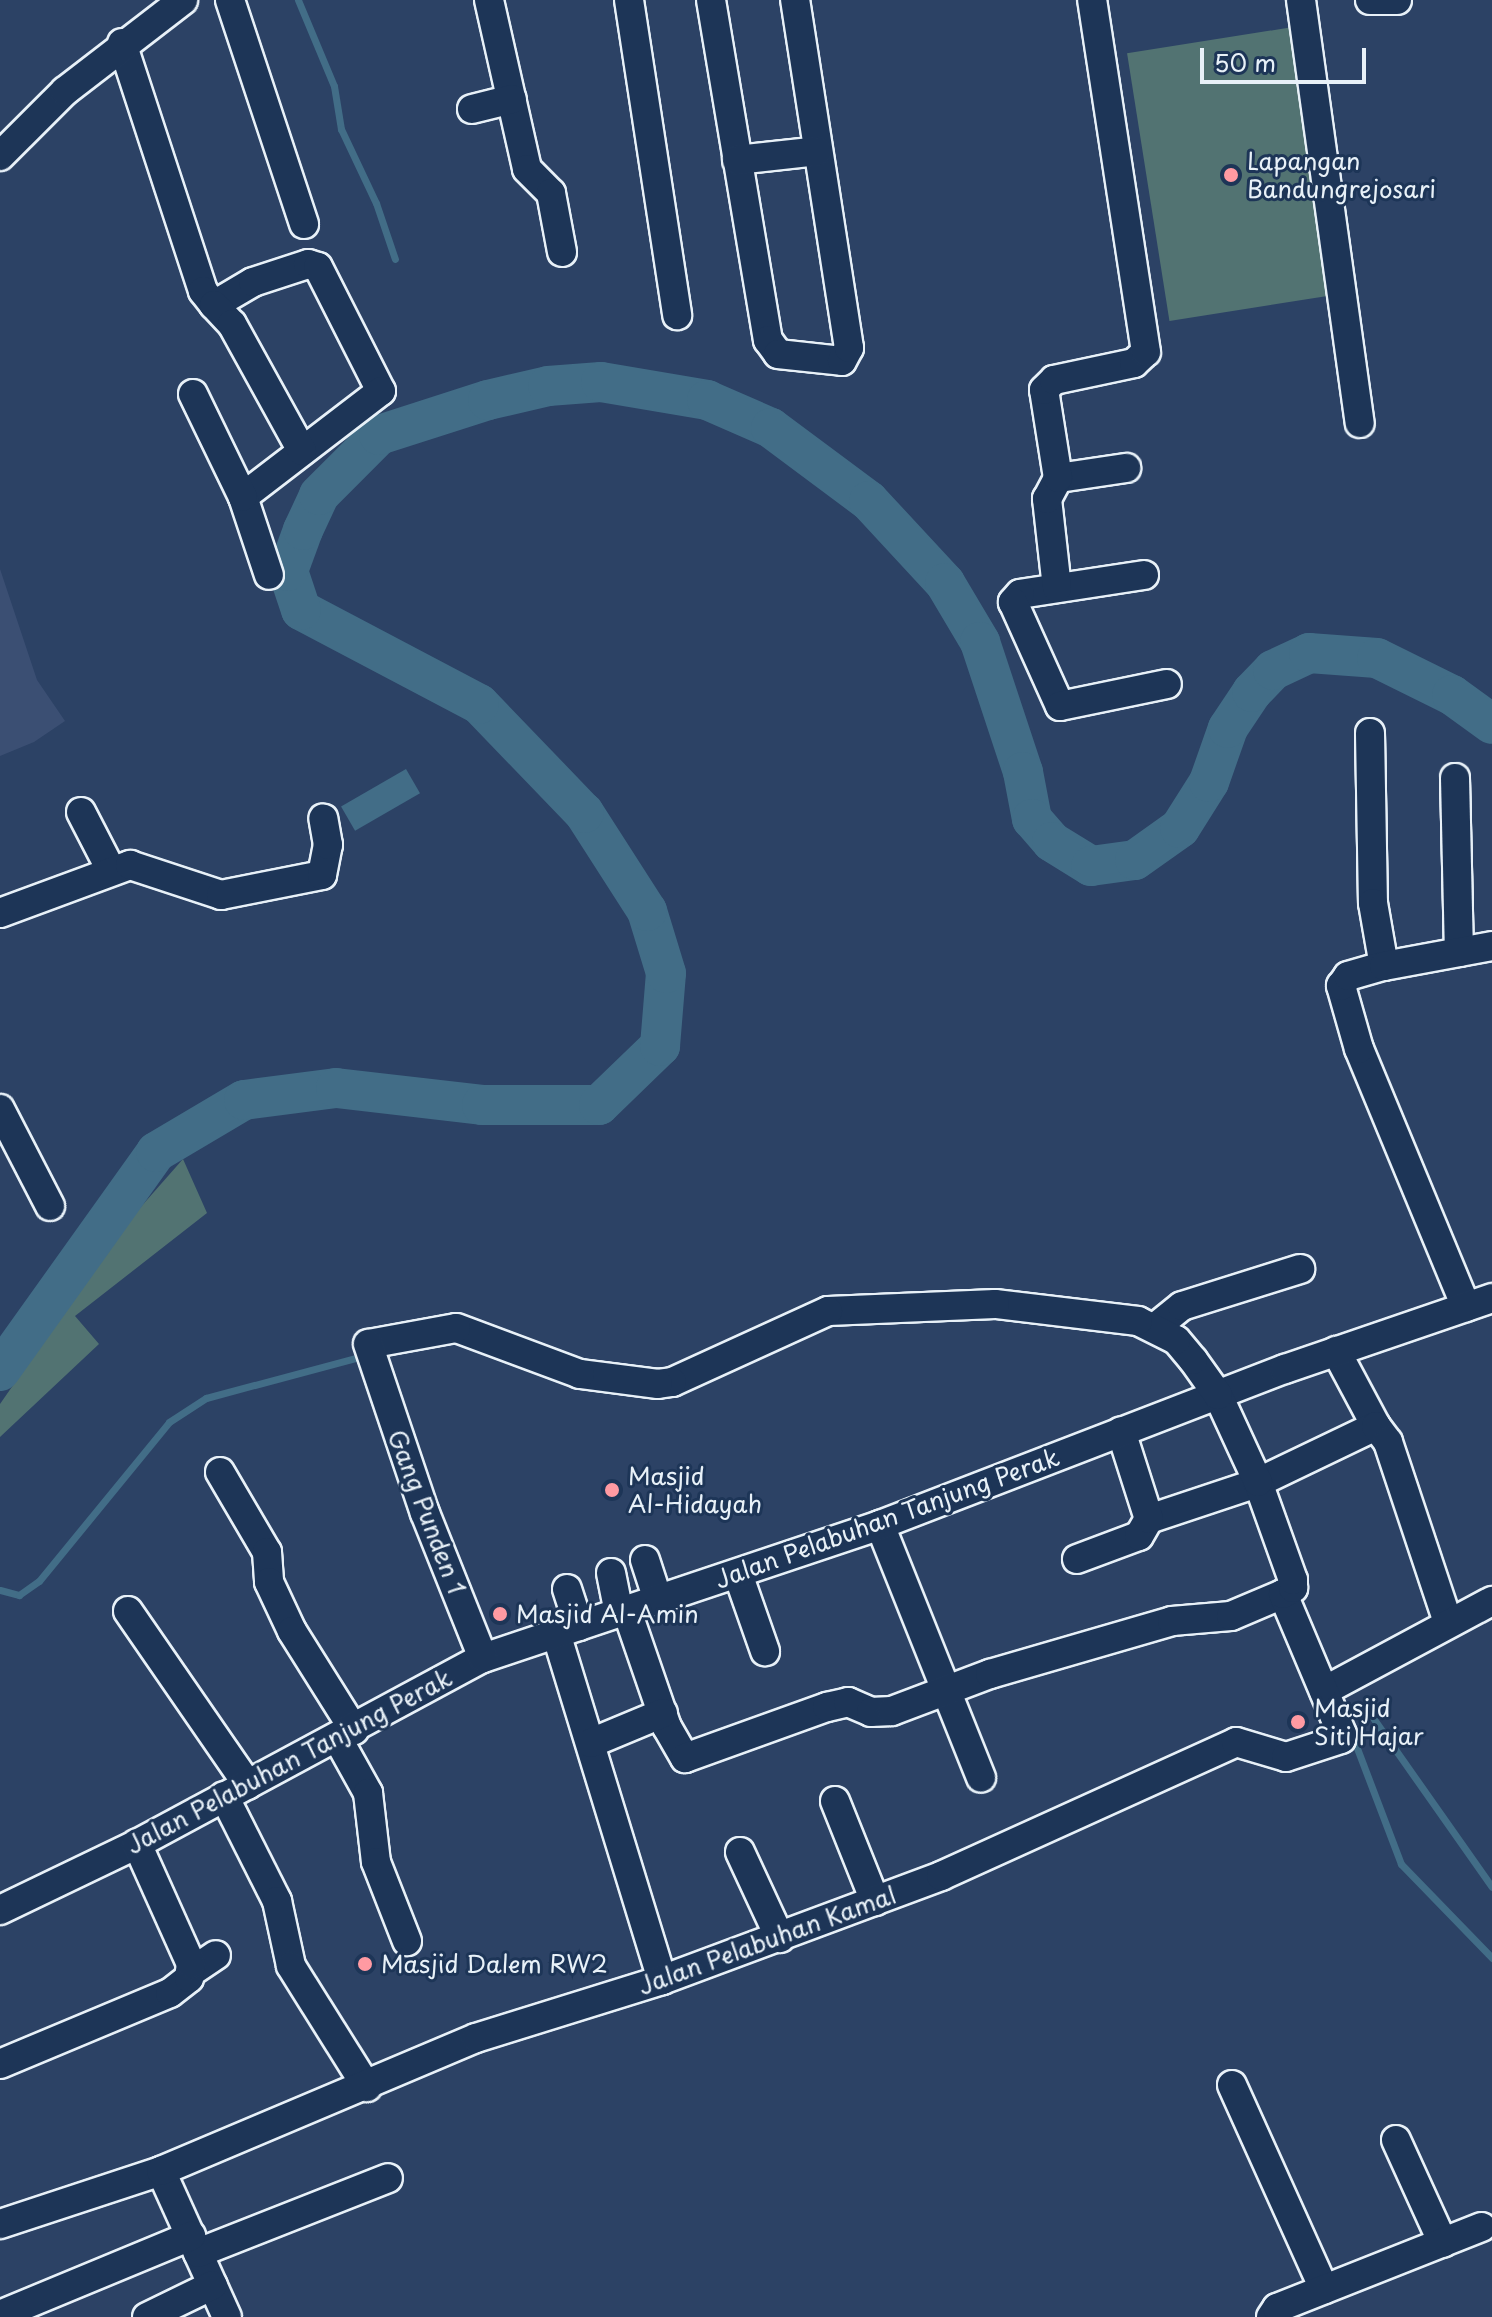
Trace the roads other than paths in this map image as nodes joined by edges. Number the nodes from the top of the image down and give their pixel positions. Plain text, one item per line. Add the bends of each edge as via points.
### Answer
1 (183, 0) edge
2 (230, 0) edge
3 (489, 0) edge
4 (629, 0) edge
5 (711, 0) edge
6 (795, 0) edge
7 (1092, 0) edge
8 (1301, 0) edge
9 (1370, 0) edge
10 (1397, 0) edge
11 (122, 43) junction
12 (512, 99) junction
13 (472, 109) dead end
14 (818, 151) junction
15 (0, 156) edge
16 (737, 160) junction
17 (304, 224) dead end
18 (562, 252) dead end
19 (214, 305) junction
20 (677, 315) dead end
21 (193, 394) dead end
22 (1360, 423) dead end
23 (302, 451) junction
24 (1126, 468) dead end
25 (1058, 478) junction
26 (243, 497) junction
27 (269, 575) dead end
28 (1144, 575) dead end
29 (1057, 588) junction
30 (1167, 684) dead end
31 (1370, 733) dead end
32 (1455, 778) dead end
33 (81, 812) dead end
34 (323, 818) dead end
35 (111, 870) junction
36 (0, 913) edge
37 (1492, 946) edge
38 (1459, 952) junction
39 (1384, 966) junction
40 (0, 1109) edge
41 (50, 1206) dead end
42 (1300, 1269) dead end
43 (1484, 1305) edge
44 (1156, 1327) junction
45 (1336, 1351) junction
46 (1209, 1398) junction
47 (1376, 1426) junction
48 (1121, 1431) junction
49 (220, 1472) dead end
50 (1252, 1484) junction
51 (1149, 1519) junction
52 (880, 1525) junction
53 (1077, 1559) dead end
54 (645, 1560) dead end
55 (611, 1573) dead end
56 (738, 1574) junction
57 (567, 1589) dead end
58 (1287, 1592) junction
59 (658, 1600) junction
60 (1492, 1601) edge
61 (128, 1611) dead end
62 (623, 1612) junction
63 (1448, 1622) junction
64 (567, 1629) junction
65 (765, 1651) dead end
66 (483, 1658) junction
67 (1331, 1687) junction
68 (943, 1692) junction
69 (663, 1713) junction
70 (346, 1734) junction
71 (591, 1743) junction
72 (981, 1778) dead end
73 (236, 1790) junction
74 (835, 1801) dead end
75 (137, 1844) junction
76 (740, 1852) dead end
77 (875, 1901) junction
78 (0, 1910) edge
79 (780, 1938) junction
80 (407, 1941) dead end
81 (216, 1955) dead end
82 (191, 1972) junction
83 (662, 1980) junction
84 (0, 2064) edge
85 (1232, 2085) dead end
86 (367, 2087) junction
87 (1396, 2140) dead end
88 (161, 2171) junction
89 (388, 2178) dead end
90 (0, 2224) edge
91 (1482, 2227) dead end
92 (1443, 2243) junction
93 (194, 2245) junction
94 (213, 2285) junction
95 (1324, 2289) junction
96 (0, 2315) edge
97 (147, 2317) edge
98 (227, 2317) edge
99 (1271, 2317) edge

1 - 11 street
2 - 17 street
3 - 12 street
4 - 20 street
5 - 16 street
6 - 14 street
7 - 25 street via 1146,352 1134,363 1048,383 1042,398
8 - 22 street
9 - 10 street
11 - 15 street
11 - 19 street via 188,251
12 - 13 street
12 - 18 street via 527,169 551,193
14 - 16 street
14 - 16 street via 849,348 842,361 771,349
19 - 23 street via 232,324
19 - 23 street via 253,282 308,264 318,267 381,391
21 - 26 street
23 - 26 street
24 - 25 street
25 - 29 street via 1047,499
26 - 27 street
28 - 29 street
29 - 30 street via 1020,594 1013,602 1060,706
31 - 39 street via 1373,903
32 - 38 street
33 - 35 street
34 - 35 street via 328,845 322,875 221,895 130,865
35 - 36 street
37 - 38 street
38 - 39 street
39 - 43 street via 1348,976 1341,986 1343,1005
40 - 41 street
42 - 44 street via 1182,1306
43 - 45 street, Jalan Pelabuhan Tanjung Perak
44 - 46 street via 1176,1340
44 - 66 street, Gang Punden 1 via 995,1304 828,1311 658,1384 580,1374 456,1328 371,1354
45 - 46 street, Jalan Pelabuhan Tanjung Perak
45 - 47 street
46 - 48 street, Jalan Pelabuhan Tanjung Perak
46 - 50 street
47 - 50 street
47 - 63 street via 1388,1442
48 - 51 street
48 - 52 street, Jalan Pelabuhan Tanjung Perak
49 - 70 street via 267,1552 269,1582
50 - 51 street
50 - 58 street
51 - 53 street via 1139,1536
52 - 56 street, Jalan Pelabuhan Tanjung Perak
52 - 68 street
54 - 59 street
55 - 62 street
56 - 59 street, Jalan Pelabuhan Tanjung Perak
56 - 65 street
57 - 64 street
58 - 67 street
58 - 68 street via 1231,1616 1161,1624
59 - 62 street, Jalan Pelabuhan Tanjung Perak
60 - 63 street
61 - 73 street
62 - 64 street, Jalan Pelabuhan Tanjung Perak
62 - 69 street
63 - 67 street
64 - 66 street, Jalan Pelabuhan Tanjung Perak
64 - 71 street
66 - 70 street, Jalan Pelabuhan Tanjung Perak via 425,1685
67 - 77 street, Jalan Pelabuhan Kamal via 1341,1739 1286,1757 1236,1742 1065,1823
68 - 69 street via 880,1713 848,1702 691,1758 678,1753
68 - 72 street
69 - 71 street
70 - 73 street, Jalan Pelabuhan Tanjung Perak
70 - 80 street via 368,1793 376,1862
71 - 83 street
73 - 75 street, Jalan Pelabuhan Tanjung Perak
73 - 86 street via 277,1901 291,1966
74 - 77 street
75 - 78 street, Jalan Pelabuhan Tanjung Perak
75 - 82 street
76 - 79 street
77 - 79 street, Jalan Pelabuhan Kamal
79 - 83 street, Jalan Pelabuhan Kamal
81 - 82 street
82 - 84 street via 182,1987 170,1993
83 - 86 street, Jalan Pelabuhan Kamal via 476,2038
85 - 95 street
86 - 88 street, Jalan Pelabuhan Kamal
87 - 92 street
88 - 90 street, Jalan Pelabuhan Kamal
88 - 93 street
89 - 93 street
91 - 92 street
92 - 95 street
93 - 94 street
93 - 96 street
94 - 97 street
94 - 98 street
95 - 99 street via 1277,2308

